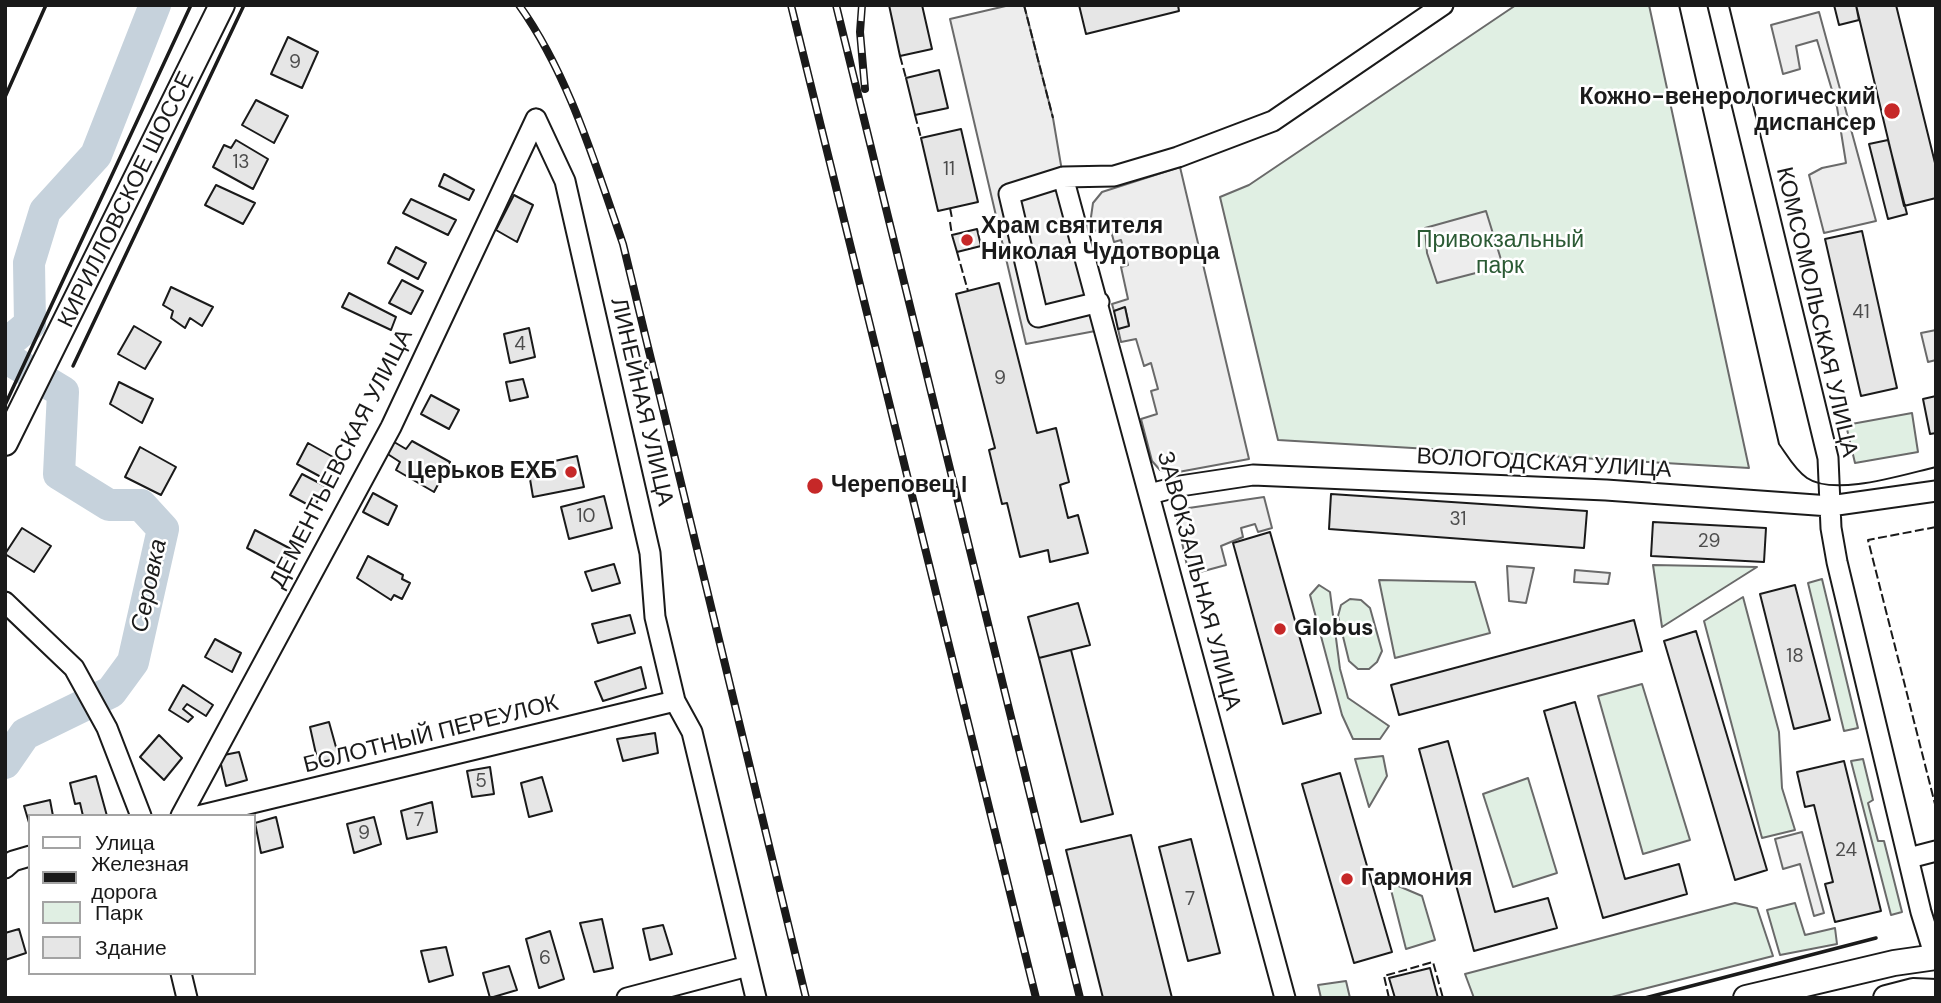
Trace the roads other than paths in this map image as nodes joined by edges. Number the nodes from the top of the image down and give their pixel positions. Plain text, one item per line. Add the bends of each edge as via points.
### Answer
1 (222, 5) edge
2 (1443, 5) edge
3 (1718, 5) edge
4 (536, 119) joint
5 (1063, 177) junction
6 (1099, 302) junction
7 (5, 443) edge
8 (1936, 491) edge
9 (1150, 494) junction
10 (1830, 506) junction
11 (5, 602) edge
12 (675, 701) junction
13 (140, 814) edge
14 (182, 814) edge
15 (206, 814) edge
16 (1936, 851) edge
17 (28, 857) edge
18 (1909, 858) junction
19 (5, 868) edge
20 (1935, 958) edge
21 (748, 966) junction
22 (181, 975) edge
23 (1936, 992) edge
24 (187, 998) edge
25 (627, 998) edge
26 (756, 998) edge
27 (1285, 998) edge
28 (1746, 998) edge
29 (1886, 998) edge

1 - 7 main road, КИРИЛЛОВСКОЕ ШОССЕ
2 - 5 street via 1273,121 1114,176
3 - 10 street, КОМСОМОЛЬСКАЯ УЛИЦА via 1828,458
4 - 12 street, ЛИНЕЙНАЯ УЛИЦА via 565,181 650,553 655,617
4 - 14 street, ДЕМЕНТЬЕВСКАЯ УЛИЦА via 391,427
5 - 6 street, ЗАВОКЗАЛЬНАЯ УЛИЦА
5 - 6 street via 1009,194 1038,317
6 - 9 street, ЗАВОКЗАЛЬНАЯ УЛИЦА
8 - 10 street, ВОЛОГОДСКАЯ УЛИЦА
9 - 10 street, ВОЛОГОДСКАЯ УЛИЦА via 1253,475 1606,490
9 - 27 street, ЗАВОКЗАЛЬНАЯ УЛИЦА
10 - 18 street, КОМСОМОЛЬСКАЯ УЛИЦА via 1837,562
11 - 13 street via 74,668 107,728
12 - 15 street, БОЛОТНЫЙ ПЕРЕУЛОК
12 - 21 street, ЛИНЕЙНАЯ УЛИЦА via 692,732
16 - 18 street
17 - 19 street
18 - 20 street, КОМСОМОЛЬСКАЯ УЛИЦА
20 - 28 main road via 1894,963
21 - 25 street
21 - 26 street, ЛИНЕЙНАЯ УЛИЦА
22 - 24 street
23 - 29 main road via 1913,991

